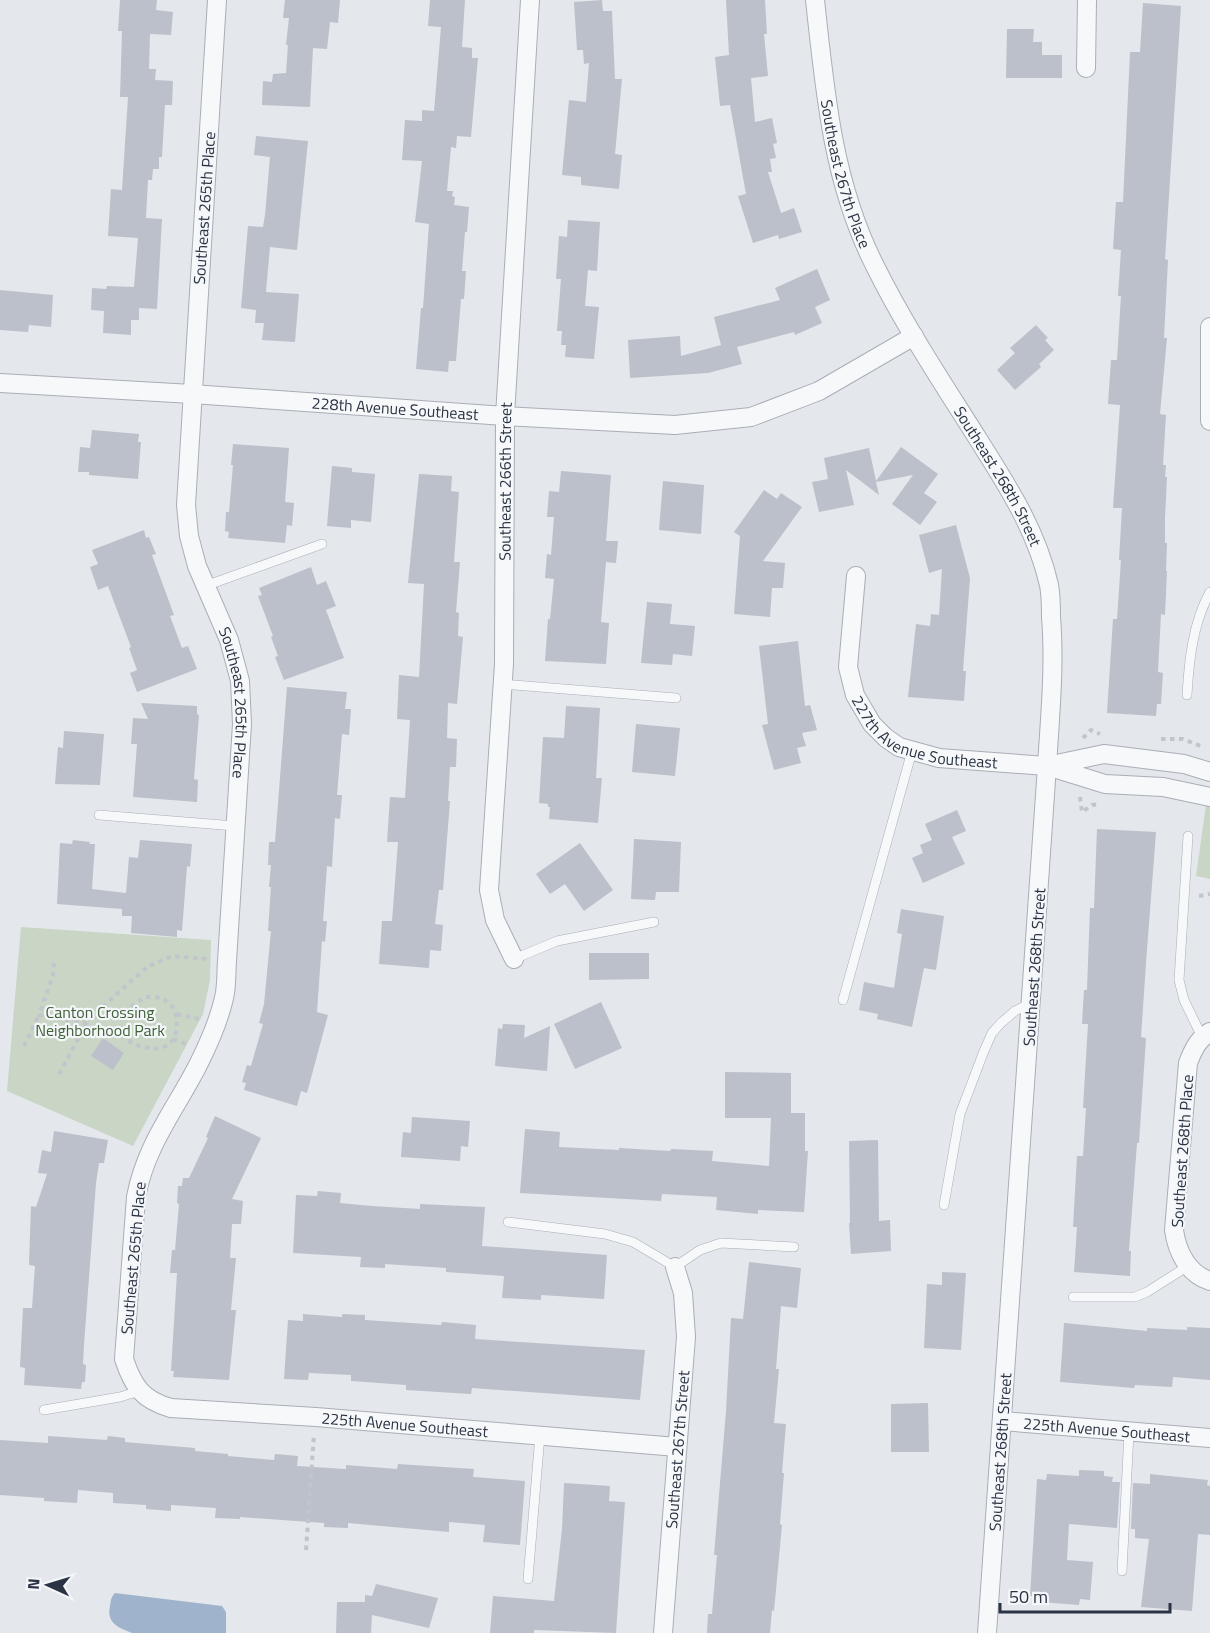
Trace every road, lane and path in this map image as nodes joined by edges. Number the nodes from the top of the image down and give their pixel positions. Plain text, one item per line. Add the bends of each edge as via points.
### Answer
1 (217, 0) edge
2 (530, 0) edge
3 (815, 0) edge
4 (1087, 0) edge
5 (1086, 68) dead end
6 (1210, 327) edge
7 (914, 336) junction
8 (0, 383) edge
9 (192, 394) junction
10 (506, 416) junction
11 (1210, 421) edge
12 (322, 544) dead end
13 (856, 576) dead end
14 (206, 586) junction
15 (1210, 592) edge
16 (503, 684) junction
17 (1187, 695) dead end
18 (676, 698) dead end
19 (912, 751) junction
20 (1047, 766) junction
21 (1210, 772) edge
22 (1210, 797) edge
23 (99, 815) dead end
24 (235, 826) junction
25 (1188, 836) dead end
26 (654, 922) dead end
27 (514, 959) joint
28 (227, 961) junction
29 (54, 963) dead end
30 (843, 1000) dead end
31 (1031, 1003) junction
32 (39, 1014) junction
33 (86, 1023) junction
34 (1206, 1034) edge
35 (133, 1044) joint
36 (24, 1046) dead end
37 (59, 1074) dead end
38 (944, 1205) dead end
39 (508, 1222) dead end
40 (794, 1247) dead end
41 (1188, 1266) junction
42 (675, 1267) junction
43 (1210, 1281) edge
44 (1073, 1298) dead end
45 (139, 1391) junction
46 (44, 1410) dead end
47 (316, 1417) junction
48 (1002, 1421) junction
49 (1129, 1432) junction
50 (540, 1435) junction
51 (1210, 1438) edge
52 (676, 1446) junction
53 (306, 1550) dead end
54 (1122, 1571) dead end
55 (528, 1579) dead end
56 (663, 1633) edge
57 (987, 1633) edge

1 - 9 street, Southeast 265th Place
2 - 10 street, Southeast 266th Street
3 - 7 street, Southeast 267th Place via 838,166 873,263
4 - 5 street
6 - 11 street
7 - 10 street, 228th Avenue Southeast via 819,391 751,417 675,425
7 - 20 street, Southeast 268th Street via 1009,488 1033,534 1049,586 1053,642
8 - 9 street, 228th Avenue Southeast
9 - 10 street, 228th Avenue Southeast
9 - 14 street, Southeast 265th Place via 186,505 189,536
10 - 16 street, Southeast 266th Street
12 - 14 lane
13 - 19 street, 227th Avenue Southeast via 848,667 855,695 872,724 886,738
14 - 24 street, Southeast 265th Place via 229,640 240,681 242,724
15 - 17 lane via 1196,630
16 - 18 lane
16 - 27 street, Southeast 266th Street via 489,890 495,920
19 - 20 street, 227th Avenue Southeast via 939,758
19 - 30 lane
20 - 21 street, 227th Avenue Southeast via 1104,754 1165,760
20 - 22 street, 227th Avenue Southeast via 1105,784 1163,787
20 - 31 street, Southeast 268th Street
23 - 24 lane
24 - 28 street, Southeast 265th Place
25 - 34 lane via 1179,980 1184,1000
26 - 27 lane via 557,941
28 - 33 path via 172,956 157,961
28 - 45 street, Southeast 265th Place via 217,1022 140,1174 124,1359
29 - 32 path
31 - 38 lane via 1001,1023 984,1051 960,1114
31 - 48 street, Southeast 268th Street
32 - 33 path
32 - 36 path
33 - 37 path
34 - 41 street, Southeast 268th Place via 1188,1063 1174,1230 1176,1244
35 - 35 path via 155,1048 171,1042 177,1025 169,1003 158,997 146,997 125,1012 120,1021 121,1034
39 - 42 lane via 605,1234 633,1242
40 - 42 lane via 721,1243 700,1250
41 - 43 street
41 - 44 lane via 1135,1297
42 - 52 street, Southeast 267th Street via 683,1293 686,1337
45 - 46 lane
45 - 47 street, 225th Avenue Southeast via 171,1408
47 - 50 street, 225th Avenue Southeast
47 - 53 path
48 - 49 street, 225th Avenue Southeast
48 - 57 street, Southeast 268th Street
49 - 51 street, 225th Avenue Southeast
49 - 54 lane
50 - 52 street, 225th Avenue Southeast
50 - 55 lane
52 - 56 street, Southeast 267th Street

